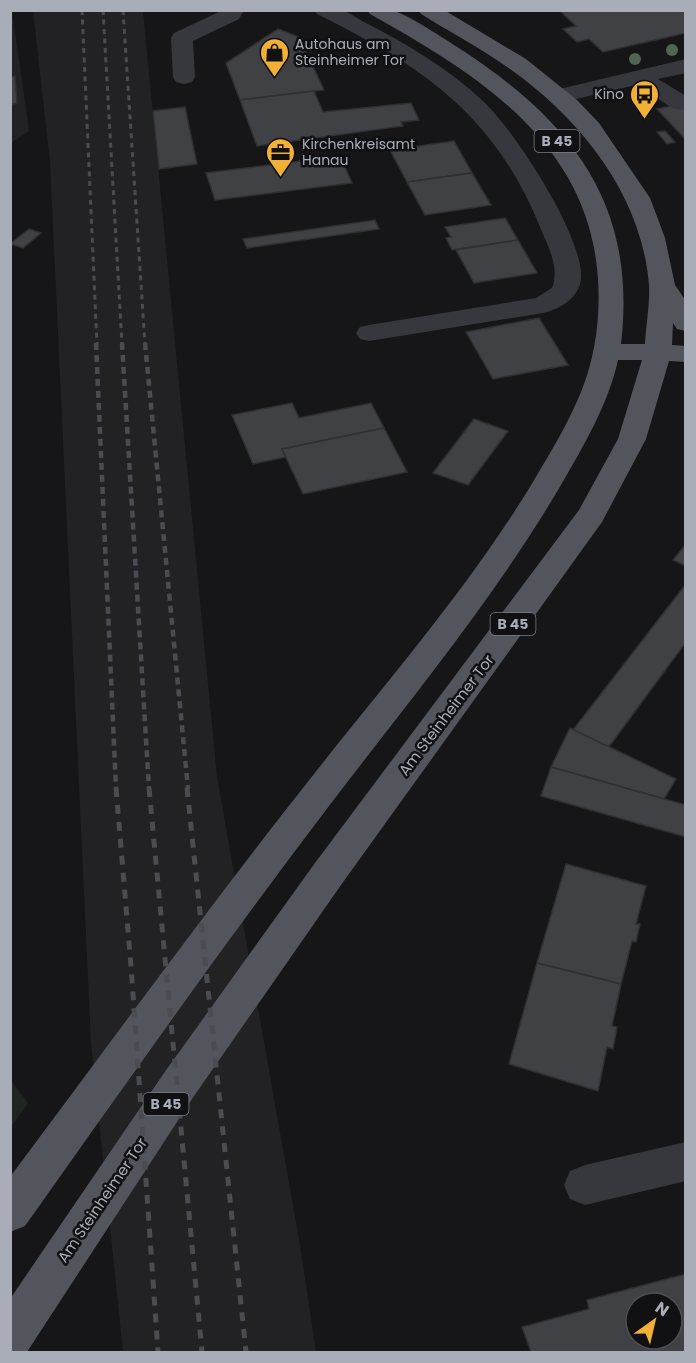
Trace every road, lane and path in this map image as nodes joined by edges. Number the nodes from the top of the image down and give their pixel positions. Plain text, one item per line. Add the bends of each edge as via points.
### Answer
1 (234, 10) edge
2 (324, 10) edge
3 (377, 10) edge
4 (428, 10) edge
5 (686, 66) edge
6 (184, 77) dead end
7 (639, 77) junction
8 (559, 96) junction
9 (682, 104) dead end
10 (662, 285) junction
11 (686, 323) edge
12 (369, 333) dead end
13 (606, 352) junction
14 (672, 353) edge
15 (686, 1161) edge
16 (585, 1185) dead end
17 (10, 1212) edge
18 (10, 1339) edge

1 - 6 street via 232,15 182,38
2 - 12 street via 432,74 489,121 530,178 565,257 566,290 543,305
3 - 13 main road, B 45 via 465,62 509,94 548,128 574,161 606,244 611,293
4 - 8 main road, Am Steinheimer Tor / B 45 via 518,64
5 - 7 street
7 - 8 street
7 - 9 street
8 - 10 main road, Am Steinheimer Tor / B 45 via 591,128 638,198
10 - 11 main road
10 - 14 main road, Am Steinheimer Tor / B 45
13 - 14 main road
13 - 17 main road, B 45 via 600,378 580,425 540,496 488,573 284,837
14 - 18 main road, Am Steinheimer Tor / B 45 via 646,398 632,439 591,516 178,1086
15 - 16 street

